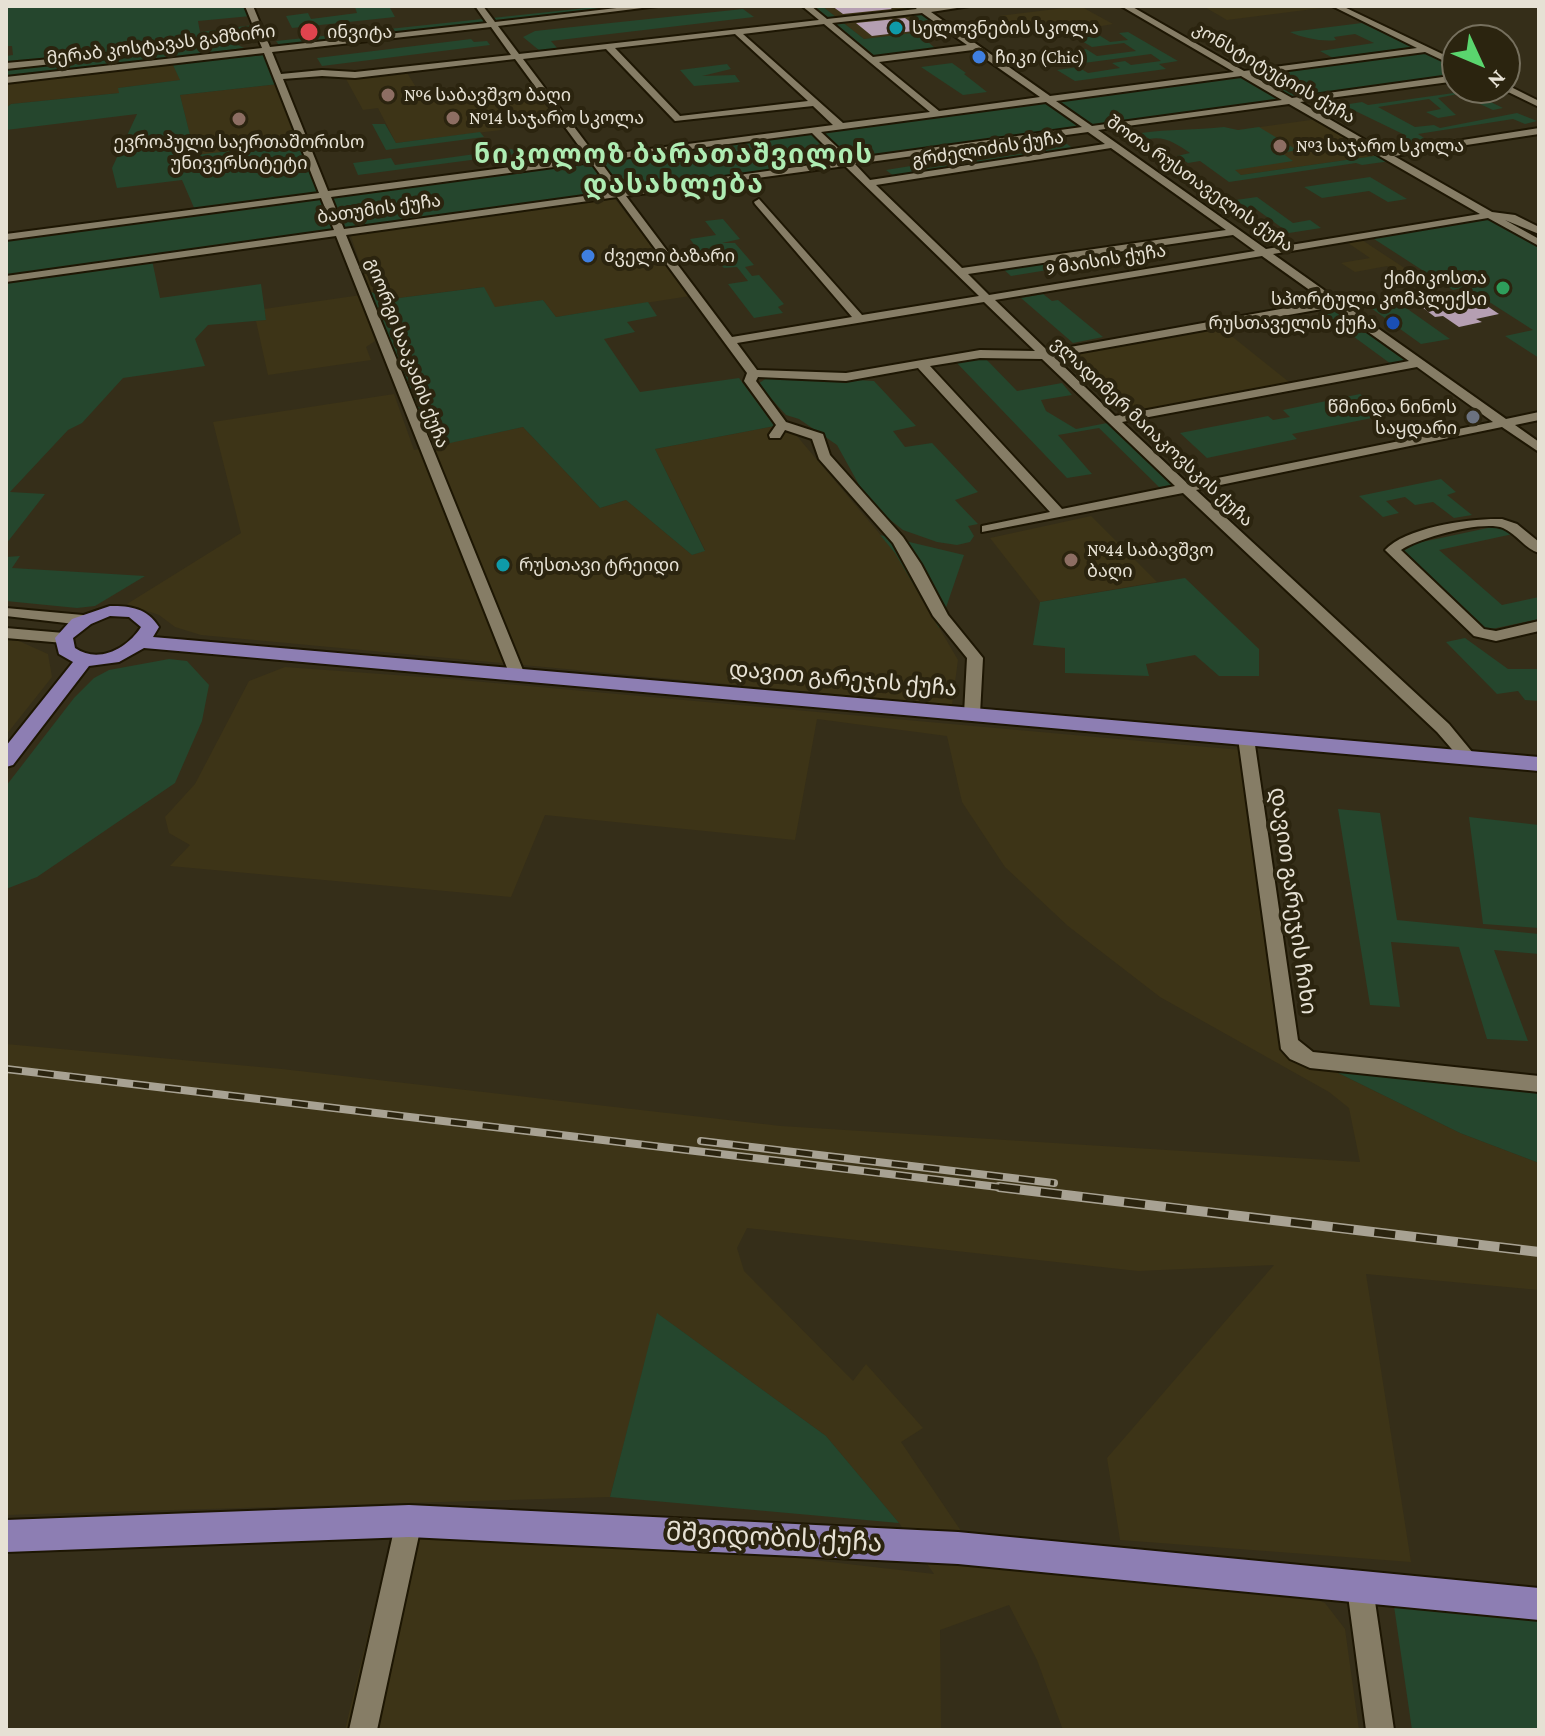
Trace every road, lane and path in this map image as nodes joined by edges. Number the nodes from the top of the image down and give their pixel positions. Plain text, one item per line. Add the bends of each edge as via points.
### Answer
1 (249, 6) edge
2 (479, 6) edge
3 (590, 6) edge
4 (654, 6) edge
5 (806, 6) edge
6 (966, 6) edge
7 (1125, 6) edge
8 (1336, 6) edge
9 (921, 8) edge
10 (490, 20) junction
11 (826, 22) junction
12 (737, 32) junction
13 (247, 38) dead end
14 (236, 43) junction
15 (225, 44) dead end
16 (266, 45) junction
17 (609, 47) junction
18 (975, 47) junction
19 (1426, 49) junction
20 (130, 54) dead end
21 (234, 54) junction
22 (1441, 56) edge
23 (518, 57) junction
24 (872, 60) junction
25 (6, 66) edge
26 (1243, 73) junction
27 (279, 77) junction
28 (6, 80) edge
29 (1441, 80) edge
30 (1521, 95) edge
31 (1049, 99) junction
32 (1291, 101) junction
33 (815, 103) junction
34 (1539, 104) edge
35 (938, 114) junction
36 (841, 127) junction
37 (1091, 129) junction
38 (814, 130) junction
39 (1539, 131) edge
40 (1114, 145) junction
41 (1384, 155) junction
42 (593, 159) junction
43 (846, 163) junction
44 (867, 183) junction
45 (618, 194) junction
46 (325, 195) junction
47 (759, 202) dead end
48 (1490, 215) junction
49 (1539, 231) edge
50 (340, 232) junction
51 (1235, 232) junction
52 (6, 237) edge
53 (1539, 243) edge
54 (1264, 252) junction
55 (957, 272) junction
56 (6, 279) edge
57 (985, 299) junction
58 (1335, 303) junction
59 (860, 320) junction
60 (729, 341) junction
61 (1044, 355) junction
62 (1419, 363) junction
63 (921, 364) junction
64 (753, 373) junction
65 (1539, 416) edge
66 (1112, 420) junction
67 (1504, 423) junction
68 (1539, 448) edge
69 (1187, 490) junction
70 (1059, 514) junction
71 (987, 529) dead end
72 (1539, 549) edge
73 (6, 612) edge
74 (83, 620) junction
75 (1539, 626) edge
76 (6, 633) edge
77 (64, 638) junction
78 (143, 642) junction
79 (85, 659) junction
80 (517, 675) junction
81 (972, 714) junction
82 (1246, 738) junction
83 (1469, 758) junction
84 (6, 760) edge
85 (1539, 764) edge
86 (1539, 1084) edge
87 (409, 1521) junction
88 (6, 1536) edge
89 (1360, 1588) junction
90 (1539, 1604) edge
91 (363, 1730) edge
92 (1380, 1730) edge

1 - 16 street, გიორგი სააკაძის ქუჩა
2 - 10 street
3 - 10 street, მერაბ კოსტავას გამზირი
4 - 10 street, მერაბ კოსტავას გამზირი
5 - 11 street
6 - 9 street
7 - 26 street, კონსტიტუციის ქუჩა
8 - 19 street
9 - 11 street
9 - 18 street, შოთა რუსთაველის ქუჩა
10 - 16 street, მერაბ კოსტავას გამზირი
10 - 23 street
11 - 12 street
11 - 24 street
12 - 17 street
12 - 33 street
13 - 16 street
14 - 15 street, მერაბ კოსტავას გამზირი
14 - 16 street, მერაბ კოსტავას გამზირი
14 - 21 street via 251,47
16 - 21 street, მერაბ კოსტავას გამზირი
16 - 27 street, გიორგი სააკაძის ქუჩა
17 - 23 street
17 - 33 street via 678,119
18 - 24 street
18 - 31 street, შოთა რუსთაველის ქუჩა
19 - 22 street
19 - 26 street, ბათუმის ქუჩა
20 - 25 street, მერაბ კოსტავას გამზირი
21 - 28 street, მერაბ კოსტავას გამზირი
23 - 27 street via 355,75
23 - 42 street
24 - 35 street
26 - 31 street, ბათუმის ქუჩა
26 - 32 street, კონსტიტუციის ქუჩა
27 - 46 street, გიორგი სააკაძის ქუჩა
29 - 32 street, ბათუმის ქუჩა
30 - 34 street
31 - 35 street, ბათუმის ქუჩა
31 - 37 street, შოთა რუსთაველის ქუჩა
32 - 37 street, ბათუმის ქუჩა
32 - 41 street, კონსტიტუციის ქუჩა
33 - 36 street
35 - 36 street, ბათუმის ქუჩა
36 - 38 street, ბათუმის ქუჩა
37 - 40 street, შოთა რუსთაველის ქუჩა
37 - 43 street, ბათუმის ქუჩა
38 - 42 street, ბათუმის ქუჩა
38 - 43 street, ვლადიმერ მაიაკოვსკის ქუჩა
39 - 41 street
40 - 44 street, გრძელიძის ქუჩა
40 - 51 street, შოთა რუსთაველის ქუჩა
41 - 48 street, კონსტიტუციის ქუჩა
42 - 45 street
42 - 46 street, ბათუმის ქუჩა
43 - 44 street, ვლადიმერ მაიაკოვსკის ქუჩა
43 - 45 street, ბათუმის ქუჩა
44 - 55 street, ვლადიმერ მაიაკოვსკის ქუჩა
45 - 50 street, ბათუმის ქუჩა
45 - 60 street
46 - 50 street, გიორგი სააკაძის ქუჩა
46 - 52 street, ბათუმის ქუჩა
47 - 59 street
48 - 49 street, კონსტიტუციის ქუჩა via 1511,217
48 - 53 street, კონსტიტუციის ქუჩა
48 - 54 street, 9 მაისის ქუჩა
50 - 56 street, ბათუმის ქუჩა
50 - 80 street, გიორგი სააკაძის ქუჩა
51 - 54 street, შოთა რუსთაველის ქუჩა
51 - 55 street
54 - 57 street, 9 მაისის ქუჩა
54 - 58 street, შოთა რუსთაველის ქუჩა
55 - 57 street, ვლადიმერ მაიაკოვსკის ქუჩა
57 - 59 street, 9 მაისის ქუჩა
57 - 61 street, ვლადიმერ მაიაკოვსკის ქუჩა
58 - 61 street
58 - 62 street, შოთა რუსთაველის ქუჩა
59 - 60 street, 9 მაისის ქუჩა
60 - 64 street
61 - 63 street via 980,354
61 - 66 street, ვლადიმერ მაიაკოვსკის ქუჩა
62 - 66 street
62 - 67 street, შოთა რუსთაველის ქუჩა
63 - 64 street via 846,377
63 - 70 street
64 - 81 street via 750,381 778,430 818,437 824,456 898,540 941,616 975,658
65 - 67 street
66 - 69 street, ვლადიმერ მაიაკოვსკის ქუჩა
67 - 68 street, შოთა რუსთაველის ქუჩა
67 - 69 street
69 - 70 street
69 - 83 street, ვლადიმერ მაიაკოვსკის ქუჩა
70 - 71 street
72 - 75 street via 1508,525 1485,522 1404,542 1392,550 1479,633 1496,636
73 - 74 street
74 - 77 main road
74 - 78 main road via 110,611 138,614 150,627
76 - 77 street
77 - 79 main road via 66,650
78 - 79 main road via 123,654
78 - 80 main road, დავით გარეჯის ქუჩა
79 - 84 main road
80 - 81 main road, დავით გარეჯის ქუჩა
81 - 82 main road, დავით გარეჯის ქუჩა
82 - 83 main road, დავით გარეჯის ქუჩა
82 - 86 street, დავით გარეჯის ჩიხი via 1288,1043 1310,1060
83 - 85 main road, დავით გარეჯის ქუჩა
87 - 88 main road, მშვიდობის ქუჩა
87 - 89 main road, მშვიდობის ქუჩა via 958,1548
87 - 91 street
89 - 90 main road, მშვიდობის ქუჩა
89 - 92 street

